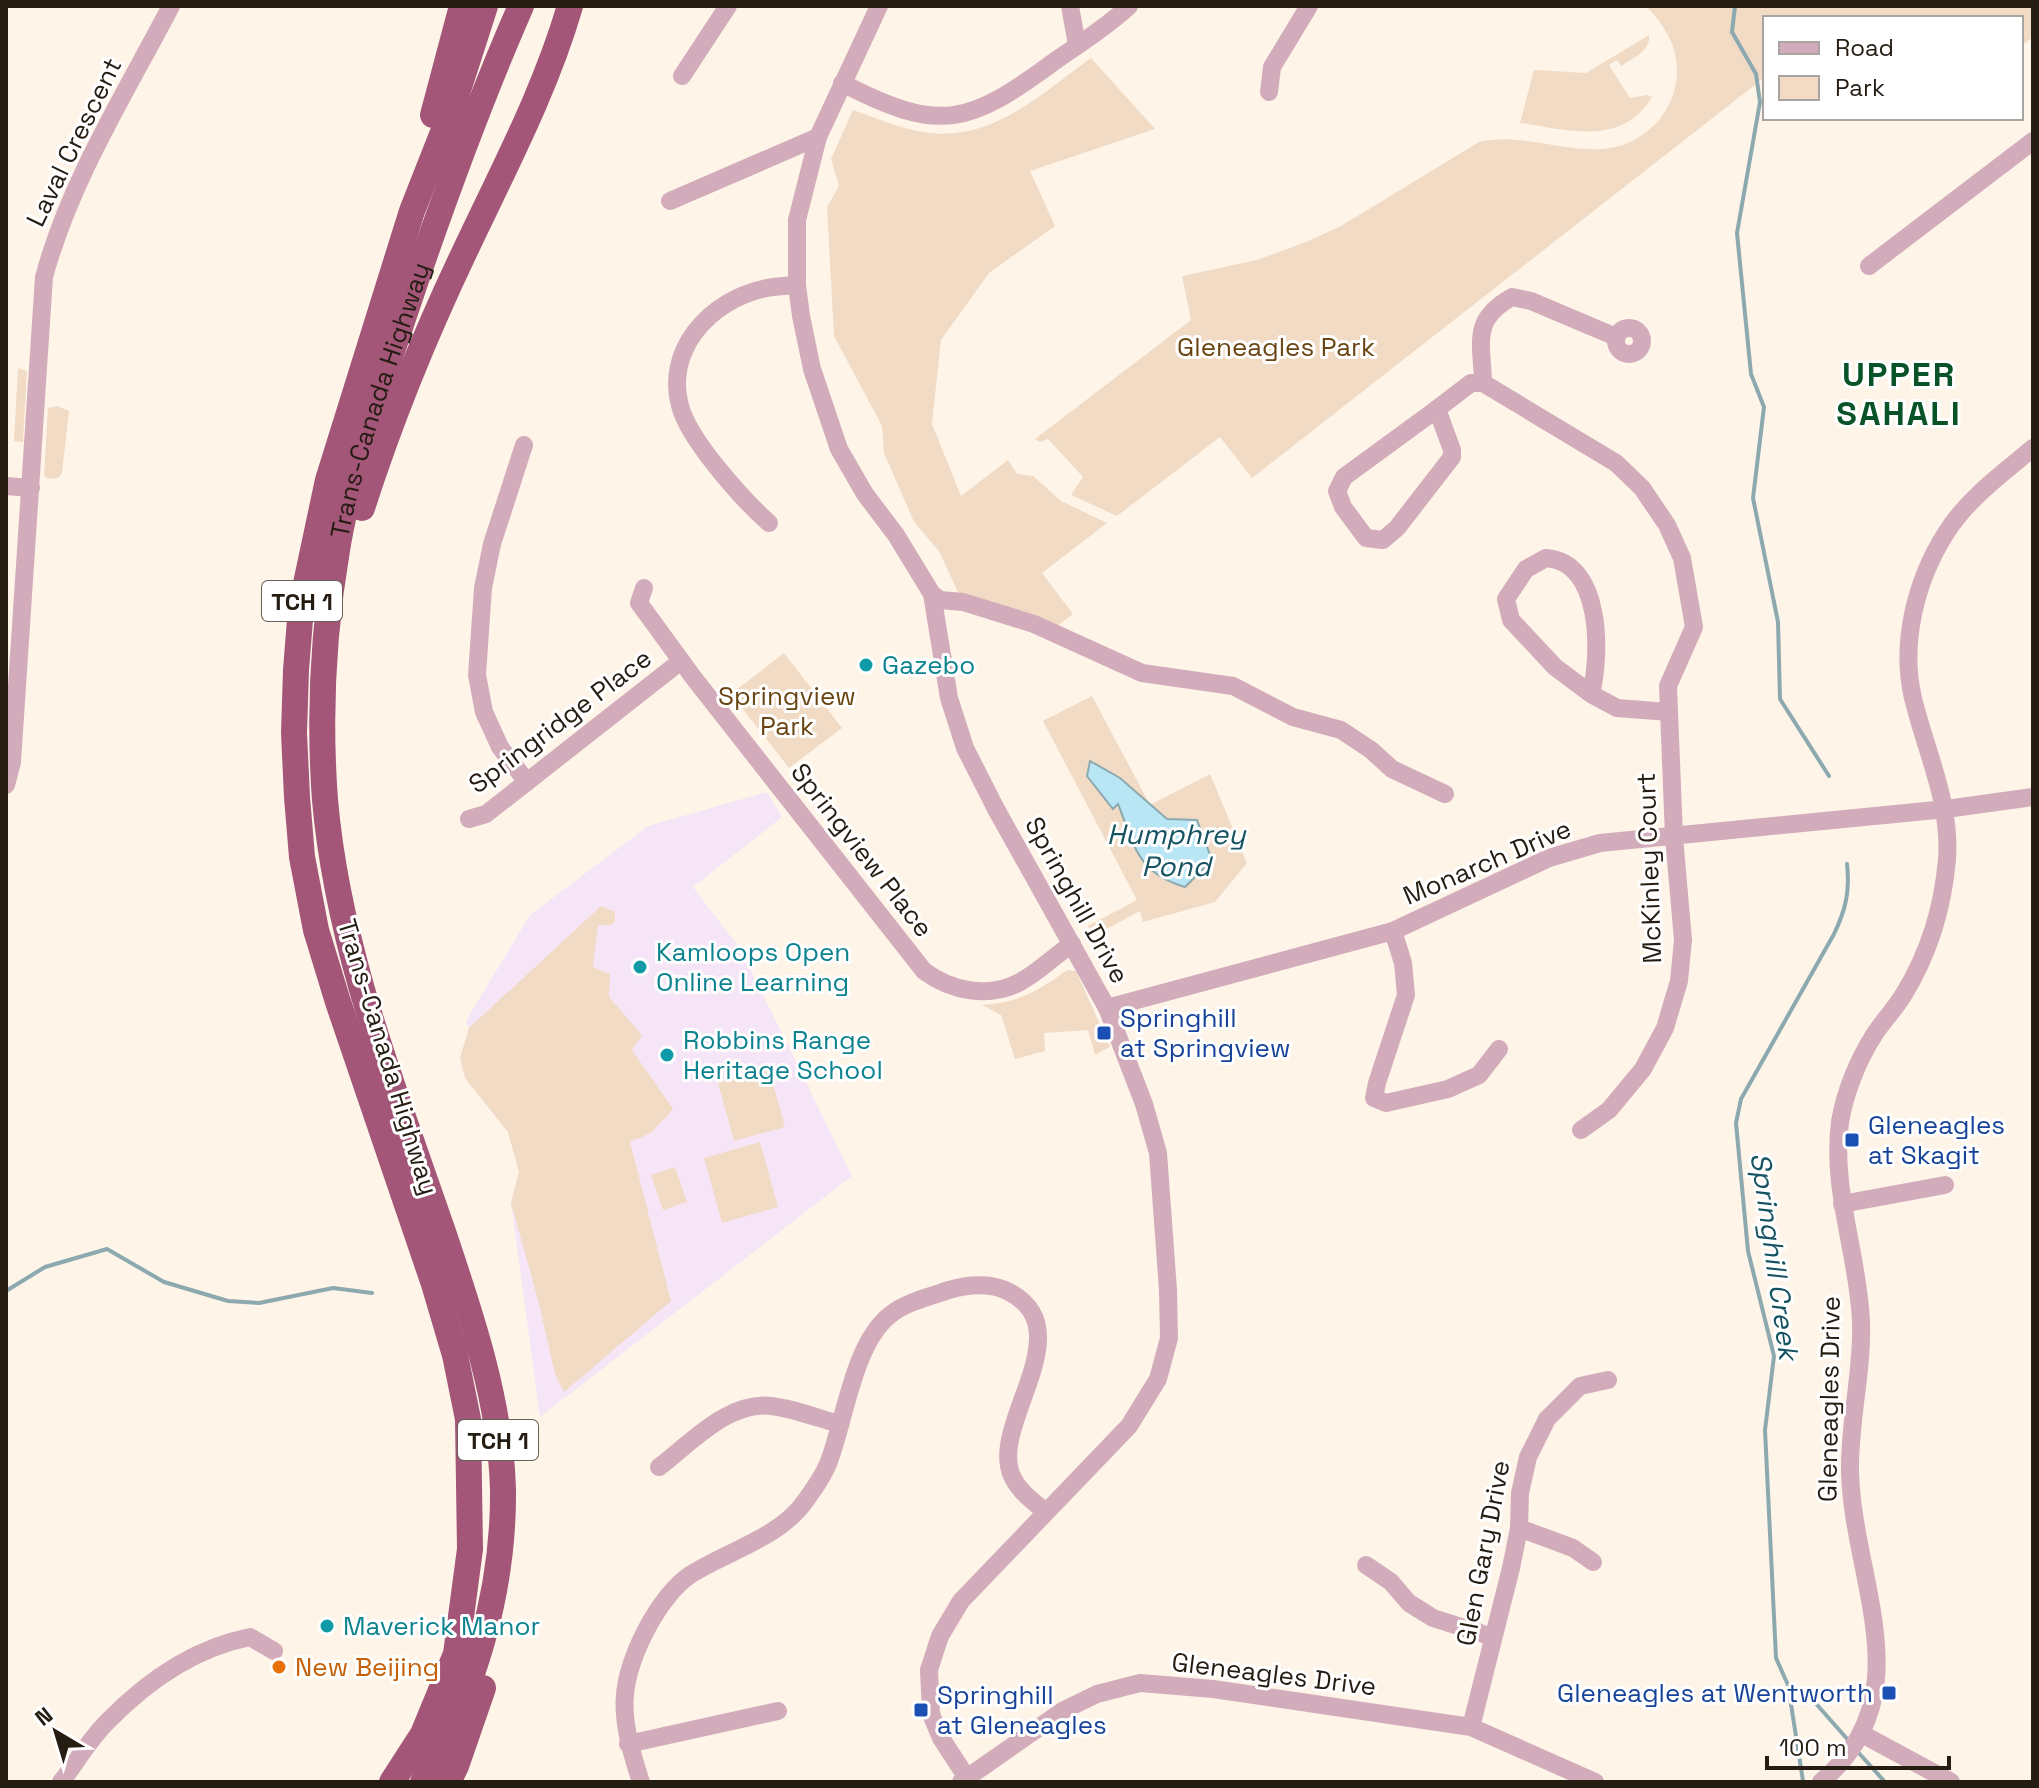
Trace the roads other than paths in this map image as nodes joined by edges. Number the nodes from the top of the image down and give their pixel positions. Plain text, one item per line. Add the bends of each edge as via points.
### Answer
1 (171, 6) edge
2 (462, 6) edge
3 (485, 6) edge
4 (521, 6) edge
5 (570, 6) edge
6 (728, 6) edge
7 (879, 6) edge
8 (1070, 6) edge
9 (1129, 6) edge
10 (1309, 6) edge
11 (1077, 45) junction
12 (682, 76) dead end
13 (842, 83) junction
14 (1269, 92) dead end
15 (818, 137) junction
16 (2033, 141) edge
17 (670, 201) dead end
18 (412, 211) junction
19 (1869, 266) dead end
20 (797, 285) junction
21 (1616, 337) dead end
22 (1483, 383) junction
23 (1437, 409) junction
24 (524, 445) dead end
25 (2033, 448) edge
26 (6, 486) edge
27 (31, 488) junction
28 (769, 523) dead end
29 (644, 588) dead end
30 (932, 594) junction
31 (330, 614) junction
32 (681, 661) junction
33 (1591, 694) junction
34 (1669, 712) junction
35 (527, 782) junction
36 (6, 785) edge
37 (1445, 794) dead end
38 (2033, 797) edge
39 (1946, 809) junction
40 (469, 819) dead end
41 (1674, 837) junction
42 (1393, 931) junction
43 (1072, 944) junction
44 (1107, 1008) junction
45 (1499, 1049) dead end
46 (1581, 1130) dead end
47 (1945, 1185) dead end
48 (1842, 1204) junction
49 (1608, 1380) dead end
50 (839, 1424) junction
51 (659, 1467) dead end
52 (1046, 1512) junction
53 (1519, 1528) junction
54 (1593, 1562) dead end
55 (1366, 1565) dead end
56 (493, 1606) junction
57 (1493, 1637) junction
58 (274, 1651) dead end
59 (778, 1711) dead end
60 (1471, 1727) junction
61 (423, 1734) junction
62 (1862, 1734) junction
63 (628, 1744) junction
64 (964, 1780) edge
65 (61, 1782) edge
66 (382, 1782) edge
67 (392, 1782) edge
68 (423, 1782) edge
69 (448, 1782) edge
70 (641, 1782) edge
71 (1595, 1782) edge
72 (1821, 1782) edge
73 (1951, 1782) edge

1 - 27 street, Laval Crescent via 55,234 44,277
2 - 18 highway
3 - 18 highway, Trans-Canada Highway / TCH 1
4 - 31 highway, Trans-Canada Highway / TCH 1 via 456,165 399,331 351,487
5 - 31 highway via 537,100 413,369
6 - 12 street
7 - 13 street, Springhill Drive
8 - 11 street
9 - 11 street
10 - 14 street via 1272,67
11 - 13 street via 1005,97 974,112 942,118 911,112
13 - 15 street, Springhill Drive
15 - 17 street
15 - 20 street, Springhill Drive via 797,220
16 - 19 street
18 - 61 highway, Trans-Canada Highway / TCH 1 via 328,480 301,607 294,733 302,857 316,930 434,1284 468,1419 470,1549 464,1601 456,1654
20 - 28 street via 766,288 728,302 700,322 681,355 677,386 682,413 694,435
20 - 30 street, Springhill Drive via 812,369 839,449
21 - 22 street via 1512,297 1492,309 1481,330
22 - 23 street via 1471,383
22 - 34 street, McKinley Court via 1616,463 1642,488 1667,525 1682,558 1694,627 1668,686
23 - 23 street via 1344,477 1337,491 1366,538 1383,540 1397,528 1452,457
24 - 35 street via 486,573 477,675 484,712 500,747
25 - 39 street, Gleneagles Drive via 1946,532 1920,586 1908,640 1912,695
26 - 27 street
27 - 36 street, Laval Crescent via 12,762
29 - 32 street, Springview Place via 639,603
30 - 37 street via 1034,624 1142,673 1233,686 1293,717 1341,730 1392,769
30 - 43 street, Springhill Drive via 949,698 965,748
31 - 56 highway, Trans-Canada Highway / TCH 1 via 322,733 331,860 363,997 459,1278 496,1422 503,1489
32 - 35 street, Springridge Place
32 - 43 street, Springview Place via 924,971 940,983 979,991 1007,988
33 - 33 street via 1555,667 1511,620 1506,599 1526,569 1546,558 1568,564 1594,606 1596,676
33 - 34 street via 1617,708
34 - 41 street, McKinley Court
35 - 40 street, Springridge Place via 486,814
38 - 39 street, Monarch Drive
39 - 41 street, Monarch Drive
39 - 48 street, Gleneagles Drive via 1941,907 1927,950 1852,1078 1840,1122
41 - 42 street, Monarch Drive via 1600,843 1549,858
41 - 46 street, McKinley Court via 1683,940 1679,981 1665,1028 1643,1069 1609,1110
42 - 44 street, Monarch Drive
42 - 45 street via 1406,995 1374,1098 1386,1103 1448,1089 1479,1075
43 - 44 street, Springhill Drive
44 - 52 street, Springhill Drive via 1158,1153 1169,1338 1158,1379 1129,1426
47 - 48 street
48 - 62 street, Gleneagles Drive via 1861,1326 1852,1507 1878,1648 1876,1691
49 - 53 street, Glen Gary Drive via 1580,1386 1547,1419 1528,1457
50 - 51 street via 772,1406 747,1407 731,1412
50 - 52 street via 866,1344 890,1315 962,1286 1009,1292 1034,1317 1038,1338 1035,1364 1008,1447 1009,1466 1014,1481
50 - 63 street via 827,1465 804,1503 777,1527 687,1577 657,1610 633,1652 623,1692
52 - 64 street, Springhill Drive via 961,1601 940,1636 929,1670 931,1714
53 - 54 street via 1573,1548
53 - 57 street, Glen Gary Drive
55 - 57 street via 1433,1618
56 - 68 highway, Trans-Canada Highway / TCH 1 via 471,1679
56 - 69 highway via 483,1693
57 - 60 street, Glen Gary Drive
58 - 65 street via 250,1637 216,1646 169,1670 105,1724
59 - 63 street
60 - 64 street, Gleneagles Drive via 1140,1683 1097,1694 1064,1710
60 - 71 street, Gleneagles Drive
61 - 66 highway
61 - 67 highway, Trans-Canada Highway / TCH 1
62 - 72 street, Gleneagles Drive
62 - 73 street
63 - 70 street

